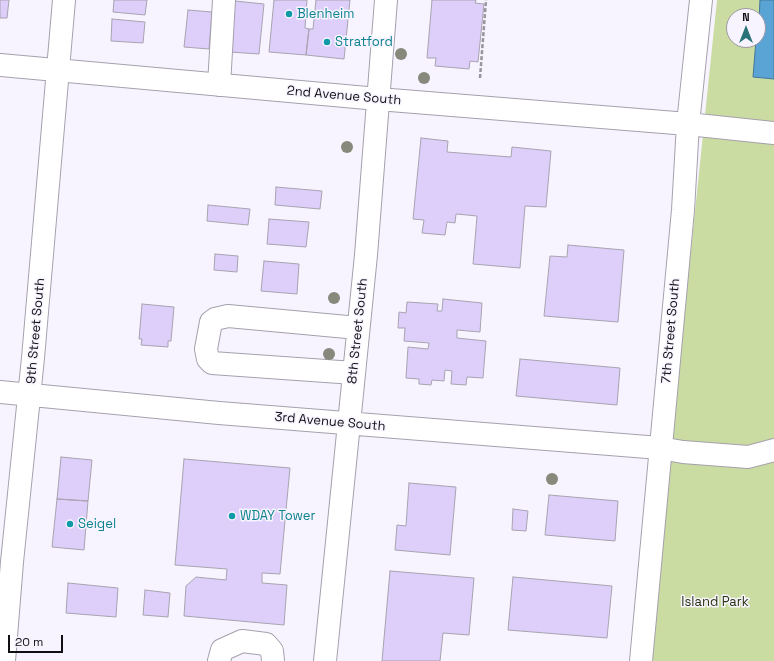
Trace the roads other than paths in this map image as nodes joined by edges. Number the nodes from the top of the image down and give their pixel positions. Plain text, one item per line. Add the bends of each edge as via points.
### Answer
1 (64, 0) edge
2 (224, 0) edge
3 (386, 0) edge
4 (700, 0) edge
5 (0, 65) edge
6 (58, 70) junction
7 (219, 85) junction
8 (378, 99) junction
9 (688, 124) junction
10 (774, 133) edge
11 (358, 328) junction
12 (354, 373) junction
13 (0, 392) edge
14 (30, 395) junction
15 (348, 424) junction
16 (660, 448) junction
17 (774, 450) edge
18 (6, 562) edge
19 (4, 661) edge
20 (219, 661) edge
21 (273, 661) edge
22 (325, 661) edge
23 (641, 661) edge

1 - 6 street, 9th Street South
2 - 7 street
3 - 8 street, 8th Street South
4 - 9 street, 7th Street South
5 - 6 street, 2nd Avenue South
6 - 7 street, 2nd Avenue South
6 - 14 street, 9th Street South
7 - 8 street, 2nd Avenue South
8 - 9 street, 2nd Avenue South
8 - 11 street, 8th Street South
9 - 10 street, 2nd Avenue South
9 - 16 street, 7th Street South via 683,210
11 - 12 street, 8th Street South
11 - 12 street via 228,316 211,322 206,349 208,359 212,363
12 - 15 street, 8th Street South
13 - 14 street, 3rd Avenue South
14 - 15 street, 3rd Avenue South
14 - 18 street, 9th Street South
15 - 16 street, 3rd Avenue South
15 - 22 street, 8th Street South
16 - 17 street, 3rd Avenue South via 748,457
16 - 23 street, 7th Street South
18 - 19 street, 9th Street South
20 - 21 street via 222,650 242,641 266,644 272,651

